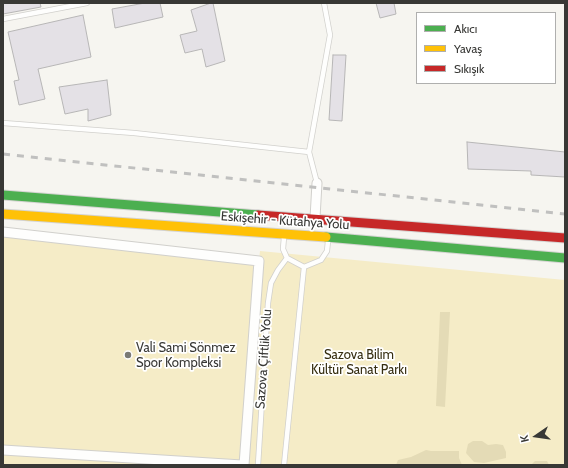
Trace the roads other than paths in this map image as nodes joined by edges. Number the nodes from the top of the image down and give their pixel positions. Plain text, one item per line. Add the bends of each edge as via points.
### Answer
1 (87, 3) edge
2 (324, 3) edge
3 (3, 19) edge
4 (3, 123) edge
5 (309, 152) junction
6 (317, 183) joint
7 (3, 194) edge
8 (3, 214) edge
9 (315, 218) junction
10 (3, 232) edge
11 (284, 234) junction
12 (328, 237) junction
13 (565, 238) edge
14 (287, 258) junction
15 (565, 258) edge
16 (304, 267) junction
17 (3, 450) edge
18 (243, 465) edge
19 (258, 465) edge
20 (284, 465) edge

1 - 3 lane
2 - 5 lane via 330,35
4 - 5 lane via 134,133
5 - 6 lane
6 - 9 street
7 - 9 highway, Eskişehir - Kütahya Yolu
8 - 11 highway, Eskişehir - Kütahya Yolu
9 - 13 highway, Eskişehir - Kütahya Yolu
10 - 18 street via 259,260
11 - 12 highway, Eskişehir - Kütahya Yolu
11 - 14 lane via 283,249
12 - 15 highway, Eskişehir - Kütahya Yolu
12 - 16 lane via 327,252 321,260
14 - 16 lane
14 - 19 lane, Sazova Çiftlik Yolu via 271,283 268,303
16 - 20 lane
17 - 18 street

